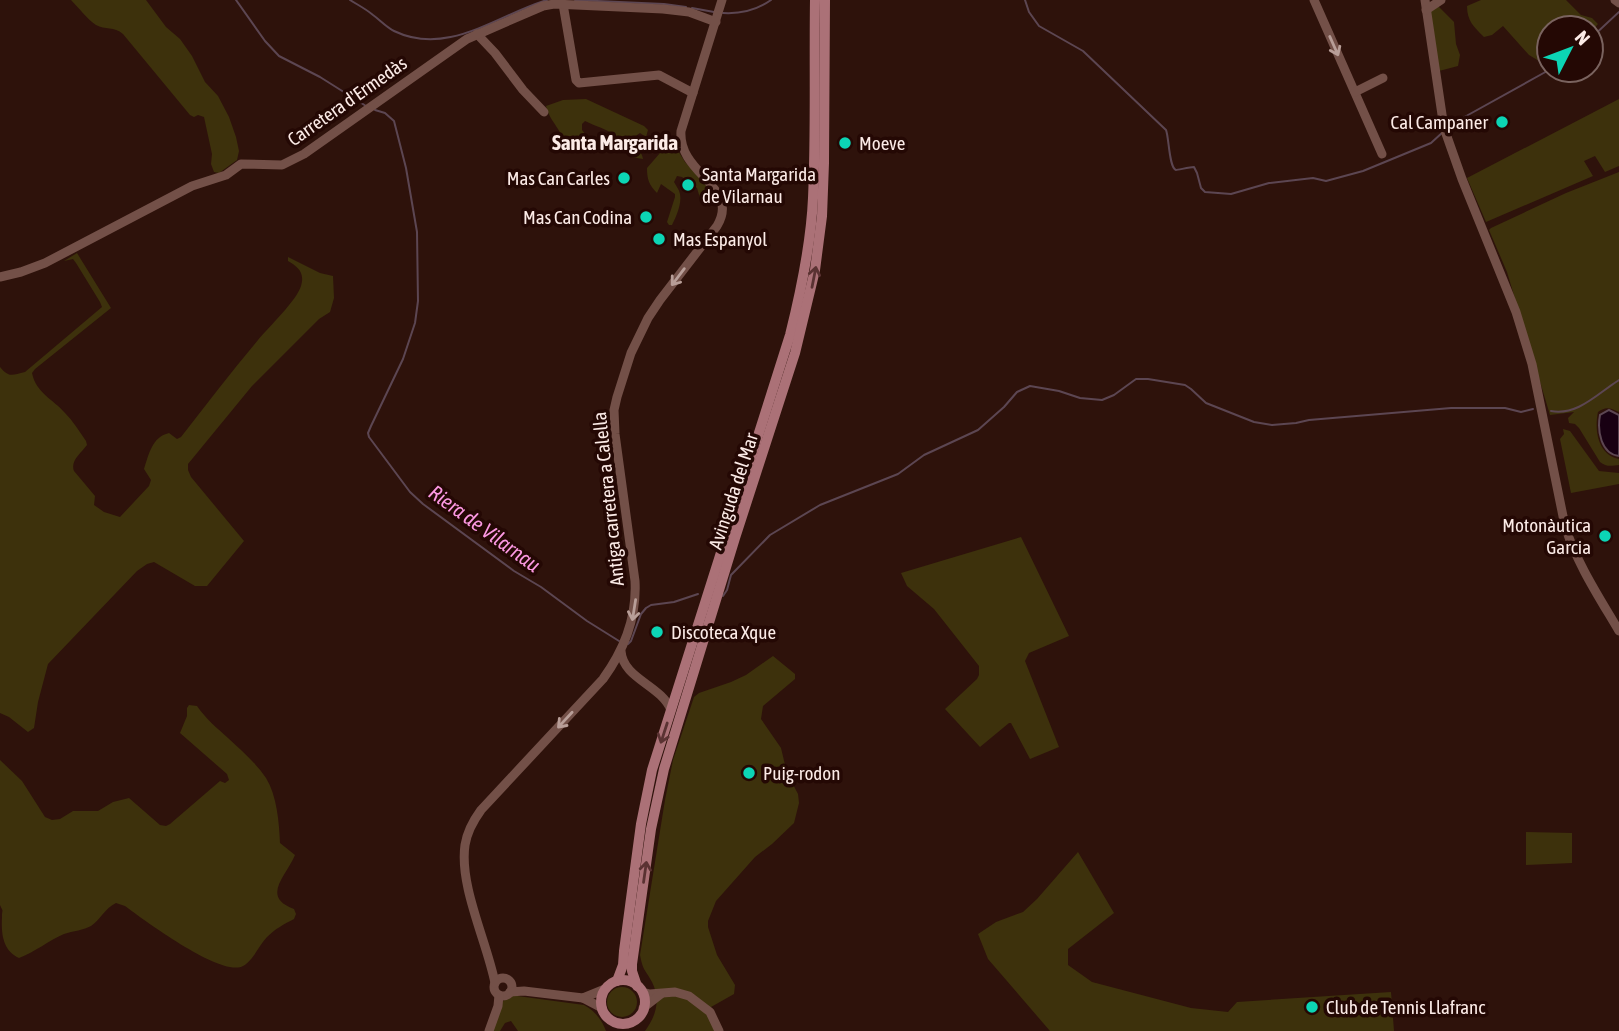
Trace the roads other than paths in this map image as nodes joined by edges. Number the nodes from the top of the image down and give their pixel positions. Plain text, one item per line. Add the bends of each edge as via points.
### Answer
1 (815, 0) edge
2 (825, 0) edge
3 (1314, 0) edge
4 (1424, 0) edge
5 (1441, 0) edge
6 (558, 3) edge
7 (721, 3) edge
8 (1426, 10) junction
9 (716, 20) junction
10 (477, 34) junction
11 (1384, 78) dead end
12 (1355, 92) junction
13 (694, 93) junction
14 (544, 112) dead end
15 (1382, 154) dead end
16 (0, 277) edge
17 (1619, 631) edge
18 (621, 649) junction
19 (625, 667) junction
20 (610, 669) junction
21 (679, 686) junction
22 (662, 696) junction
23 (671, 710) junction
24 (617, 981) junction
25 (495, 984) junction
26 (510, 988) junction
27 (605, 989) junction
28 (640, 989) junction
29 (661, 994) junction
30 (499, 995) junction
31 (583, 998) junction
32 (643, 1008) junction
33 (605, 1013) junction
34 (629, 1026) edge
35 (489, 1031) edge
36 (611, 1031) edge
37 (719, 1031) edge

1 - 21 main road, Avinguda del Mar via 813,199 797,305
28 -> 2 main road, Avinguda del Mar via 632,964 664,769 796,353 815,270 824,163
3 -> 12 street
4 - 8 street
5 - 8 street
6 - 9 street, Carretera d'Ermedàs via 677,10
6 - 10 street, Carretera d'Ermedàs
6 - 13 street via 579,83 659,75
7 - 9 street, Antiga carretera a Calella
8 - 17 street via 1445,131 1532,364 1571,544
9 - 13 street, Antiga carretera a Calella
10 - 14 street
10 - 16 street, Carretera d'Ermedàs via 304,155 282,165 241,164 45,263
11 - 12 street
12 - 15 street
13 -> 18 street, Antiga carretera a Calella via 680,140 690,162 718,193 724,213 648,318 617,397 615,434 636,590
18 - 19 street
18 - 20 street, Antiga carretera a Calella
19 - 20 street
19 - 22 street
20 -> 25 street, Antiga carretera a Calella via 481,810 467,837 464,860 472,903
21 - 22 street via 671,696
21 - 23 main road, Avinguda del Mar
22 - 23 street
23 -> 24 main road, Avinguda del Mar via 641,824 623,965
24 - 27 main road
24 - 28 main road
25 - 26 street via 505,979
25 - 30 street
26 - 30 street via 505,996
26 - 31 street
27 - 31 street
27 - 33 main road
28 - 29 street
28 - 32 main road
29 - 32 street
29 - 37 street via 689,996 710,1012
30 - 35 street
31 - 33 street
32 - 34 main road
33 - 34 main road
33 - 36 main road

